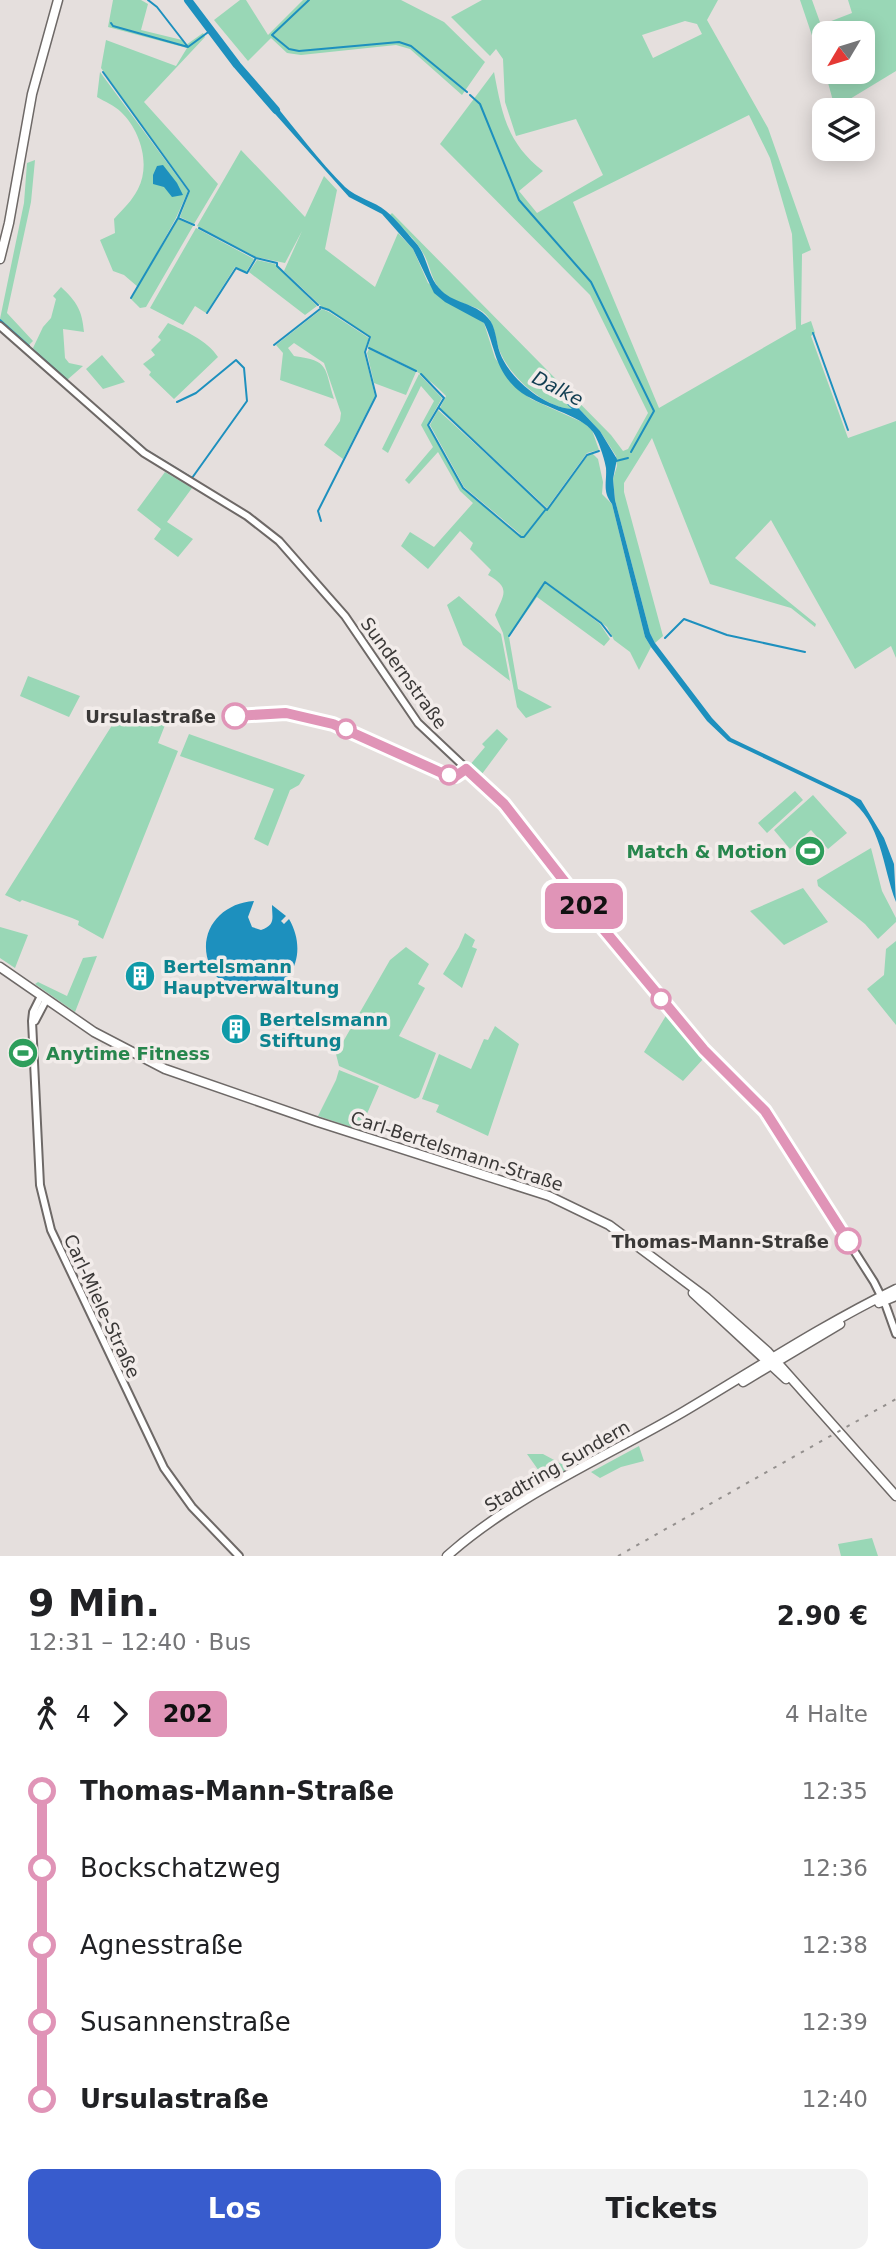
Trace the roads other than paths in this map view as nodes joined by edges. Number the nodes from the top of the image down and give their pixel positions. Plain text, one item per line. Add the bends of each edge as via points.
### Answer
1 (58, 0) edge
2 (0, 259) edge
3 (0, 326) edge
4 (0, 967) edge
5 (0, 972) edge
6 (43, 999) junction
7 (684, 1282) junction
8 (896, 1289) edge
9 (896, 1296) edge
10 (883, 1299) junction
11 (896, 1334) edge
12 (750, 1345) junction
13 (793, 1354) junction
14 (772, 1361) junction
15 (751, 1370) junction
16 (791, 1377) junction
17 (811, 1402) junction
18 (687, 1409) junction
19 (895, 1493) edge
20 (239, 1556) edge
21 (447, 1556) edge

1 - 2 main road via 32,94
3 - 10 street, Sundernstraße via 144,453 279,541 345,616 418,723 504,804 704,1050 765,1111
4 - 6 main road
5 - 6 main road
6 - 7 main road, Carl-Bertelsmann-Straße via 157,1065 549,1196 609,1225
6 - 20 street, Carl-Miele-Straße via 33,1012 40,1185 51,1230 167,1474
7 - 12 main road, Carl-Bertelsmann-Straße
7 - 14 main road, Carl-Bertelsmann-Straße
8 - 10 main road, Stadtring Sundern
9 - 10 main road, Stadtring Sundern
10 - 11 street, Sundernstraße
10 - 13 main road, Stadtring Sundern
10 - 14 main road, Stadtring Sundern
12 - 14 main road, Carl-Bertelsmann-Straße
12 - 15 main road
13 - 14 main road, Stadtring Sundern
13 - 16 main road
14 - 15 main road, Stadtring Sundern
14 - 16 main road, Carl-Bertelsmann-Straße
14 - 17 main road, Carl-Bertelsmann-Straße
14 - 18 main road, Stadtring Sundern
15 - 18 main road, Stadtring Sundern
16 - 17 main road, Carl-Bertelsmann-Straße
17 - 19 main road, Carl-Bertelsmann-Straße
18 - 21 main road, Stadtring Sundern via 521,1504

